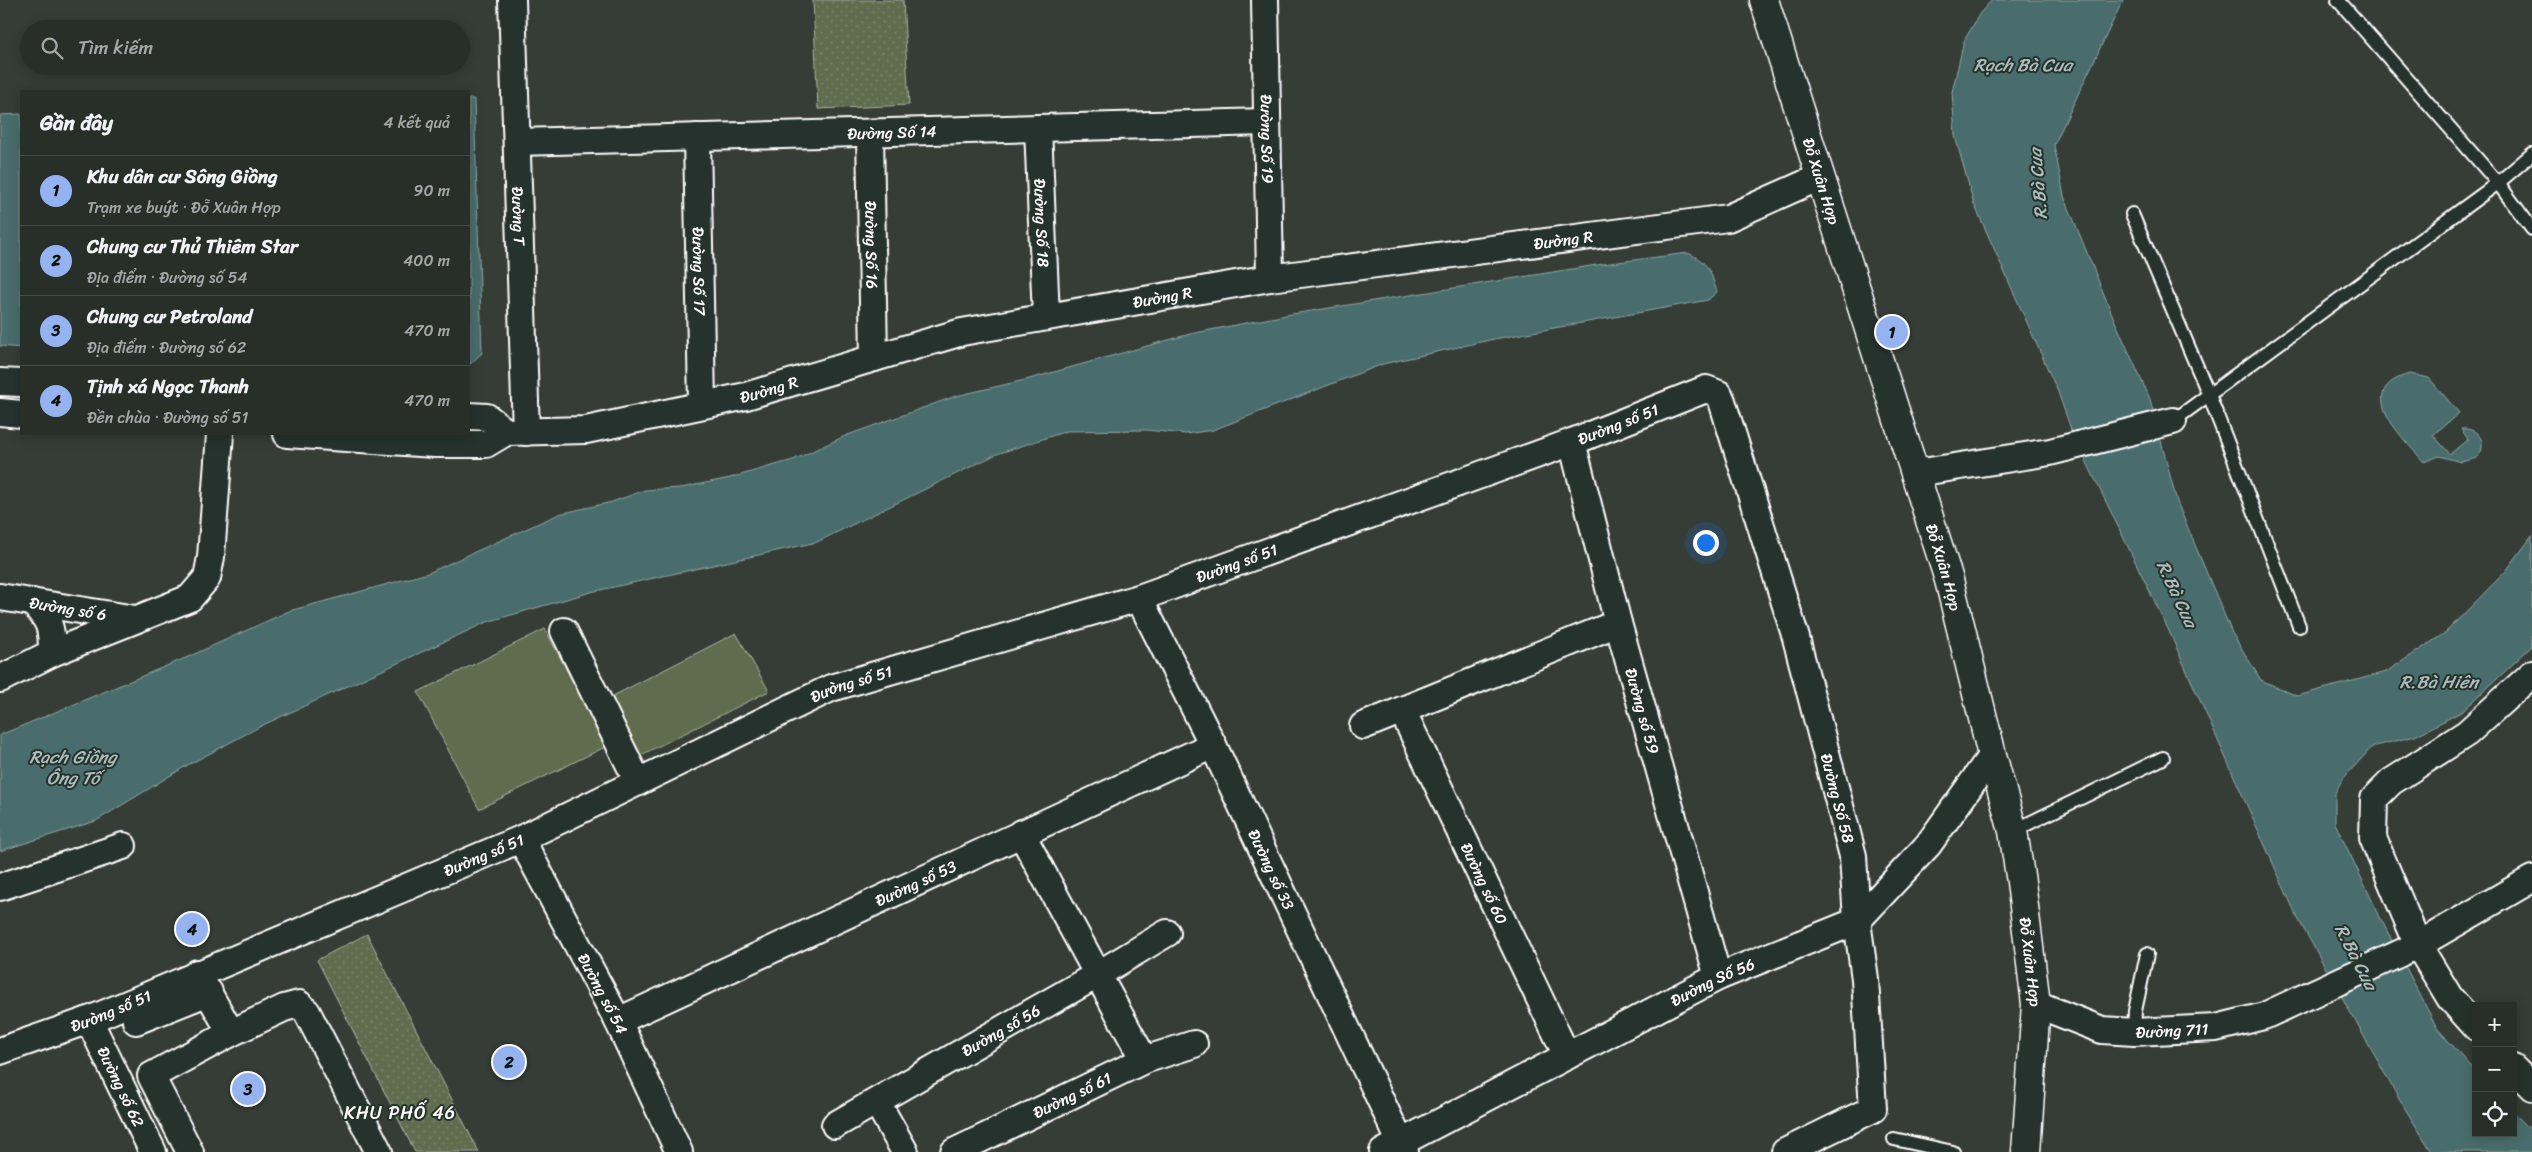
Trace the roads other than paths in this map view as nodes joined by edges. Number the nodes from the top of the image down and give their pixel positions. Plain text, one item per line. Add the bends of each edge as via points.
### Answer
1 (512, 0) edge
2 (1265, 0) edge
3 (1764, 0) edge
4 (2338, 0) edge
5 (1267, 122) junction
6 (1038, 128) junction
7 (870, 133) junction
8 (697, 137) junction
9 (517, 142) junction
10 (2532, 154) edge
11 (1820, 177) junction
12 (2498, 183) junction
13 (2132, 214) dead end
14 (2532, 229) edge
15 (1270, 278) junction
16 (1046, 317) junction
17 (874, 358) junction
18 (0, 382) edge
19 (20, 383) edge
20 (2209, 395) junction
21 (1722, 401) joint
22 (702, 405) junction
23 (0, 412) edge
24 (20, 414) edge
25 (470, 416) edge
26 (2173, 421) joint
27 (516, 432) junction
28 (220, 435) edge
29 (302, 435) edge
30 (1572, 442) junction
31 (1916, 473) junction
32 (0, 598) edge
33 (1139, 598) junction
34 (32, 602) junction
35 (135, 619) junction
36 (1618, 623) junction
37 (2299, 626) dead end
38 (564, 631) dead end
39 (52, 653) junction
40 (2532, 674) edge
41 (0, 679) edge
42 (1402, 710) junction
43 (1363, 726) dead end
44 (1213, 745) junction
45 (1992, 755) junction
46 (2163, 758) dead end
47 (638, 782) junction
48 (2013, 831) junction
49 (1021, 833) junction
50 (521, 839) junction
51 (123, 846) dead end
52 (2532, 879) edge
53 (0, 888) edge
54 (1857, 921) junction
55 (1167, 933) dead end
56 (2418, 945) junction
57 (2147, 954) dead end
58 (1097, 975) junction
59 (1718, 977) junction
60 (203, 983) junction
61 (2036, 1004) junction
62 (89, 1020) junction
63 (136, 1021) dead end
64 (618, 1021) junction
65 (2472, 1023) edge
66 (2134, 1032) junction
67 (231, 1033) junction
68 (1194, 1044) dead end
69 (0, 1051) edge
70 (1567, 1056) junction
71 (1144, 1060) junction
72 (2517, 1072) edge
73 (2532, 1087) edge
74 (877, 1102) junction
75 (835, 1125) dead end
76 (1894, 1139) dead end
77 (1397, 1149) edge
78 (153, 1152) edge
79 (190, 1152) edge
80 (379, 1152) edge
81 (679, 1152) edge
82 (905, 1152) edge
83 (954, 1152) edge
84 (1785, 1152) edge
85 (1953, 1152) edge
86 (2026, 1152) edge

1 - 9 street, Đường T
2 - 5 street, Đường Số 19
3 - 11 main road, Đỗ Xuân Hợp
4 - 12 lane
5 - 6 street, Đường Số 14
5 - 15 street, Đường Số 19
6 - 7 street, Đường Số 14
6 - 16 street, Đường Số 18
7 - 8 street, Đường Số 14
7 - 17 street, Đường Số 16
8 - 9 street, Đường Số 14
8 - 22 street, Đường Số 17
9 - 27 street, Đường T
10 - 12 lane
11 - 15 street, Đường R via 1728,218
11 - 31 main road, Đỗ Xuân Hợp
12 - 14 lane
12 - 20 lane
13 - 20 lane
15 - 16 street, Đường R
16 - 17 street, Đường R via 962,332
17 - 22 street, Đường R via 746,396
18 - 19 street
20 - 26 lane
20 - 37 lane
21 - 30 street, Đường số 51 via 1719,394 1706,389
21 - 54 street, Đường Số 58 via 1796,638 1854,856
22 - 27 street, Đường R via 586,430
23 - 24 street
25 - 27 street via 487,417
26 - 31 street via 2050,452
27 - 29 street via 486,444 434,444
28 - 35 street via 207,578 190,598
30 - 33 street, Đường số 51
30 - 36 street, Đường số 59
31 - 45 main road, Đỗ Xuân Hợp via 1949,580
32 - 34 street, Đường số 6
33 - 44 street, Đường số 33
33 - 47 street, Đường số 51 via 831,688
34 - 35 street, Đường số 6
34 - 39 street via 48,619
35 - 39 street
36 - 42 street
36 - 59 street, Đường số 59
38 - 47 street
39 - 41 street
40 - 56 street via 2467,733 2391,782 2374,799 2373,838
42 - 43 street
42 - 70 street, Đường số 60
44 - 49 street, Đường số 53
44 - 77 street, Đường số 33
45 - 48 main road, Đỗ Xuân Hợp
45 - 54 street, Đường Số 56 via 1928,845
46 - 48 lane
47 - 50 street, Đường số 51
48 - 61 main road, Đỗ Xuân Hợp
49 - 58 street
49 - 64 street, Đường số 53
50 - 60 street, Đường số 51
50 - 64 street, Đường số 54
51 - 53 street
52 - 56 street
54 - 59 street, Đường Số 56
54 - 84 street, Đường Số 58 via 1865,979 1872,1109
55 - 58 street, Đường số 56
56 - 65 street via 2450,998
56 - 66 street, Đường 711 via 2264,1016 2216,1028
57 - 66 lane
58 - 71 street
58 - 74 street, Đường số 56
59 - 70 street, Đường Số 56
60 - 62 street, Đường số 51
60 - 63 street
60 - 67 street
61 - 66 street, Đường 711 via 2102,1030
61 - 86 main road, Đỗ Xuân Hợp
62 - 69 street, Đường số 51
62 - 78 street, Đường số 62
64 - 81 street, Đường số 54
67 - 79 street via 151,1076
67 - 80 street via 299,1004 307,1012
68 - 71 street, Đường số 61
70 - 77 street, Đường Số 56
71 - 83 street, Đường số 61
72 - 73 street
74 - 75 street, Đường số 56
74 - 82 street
76 - 85 lane

